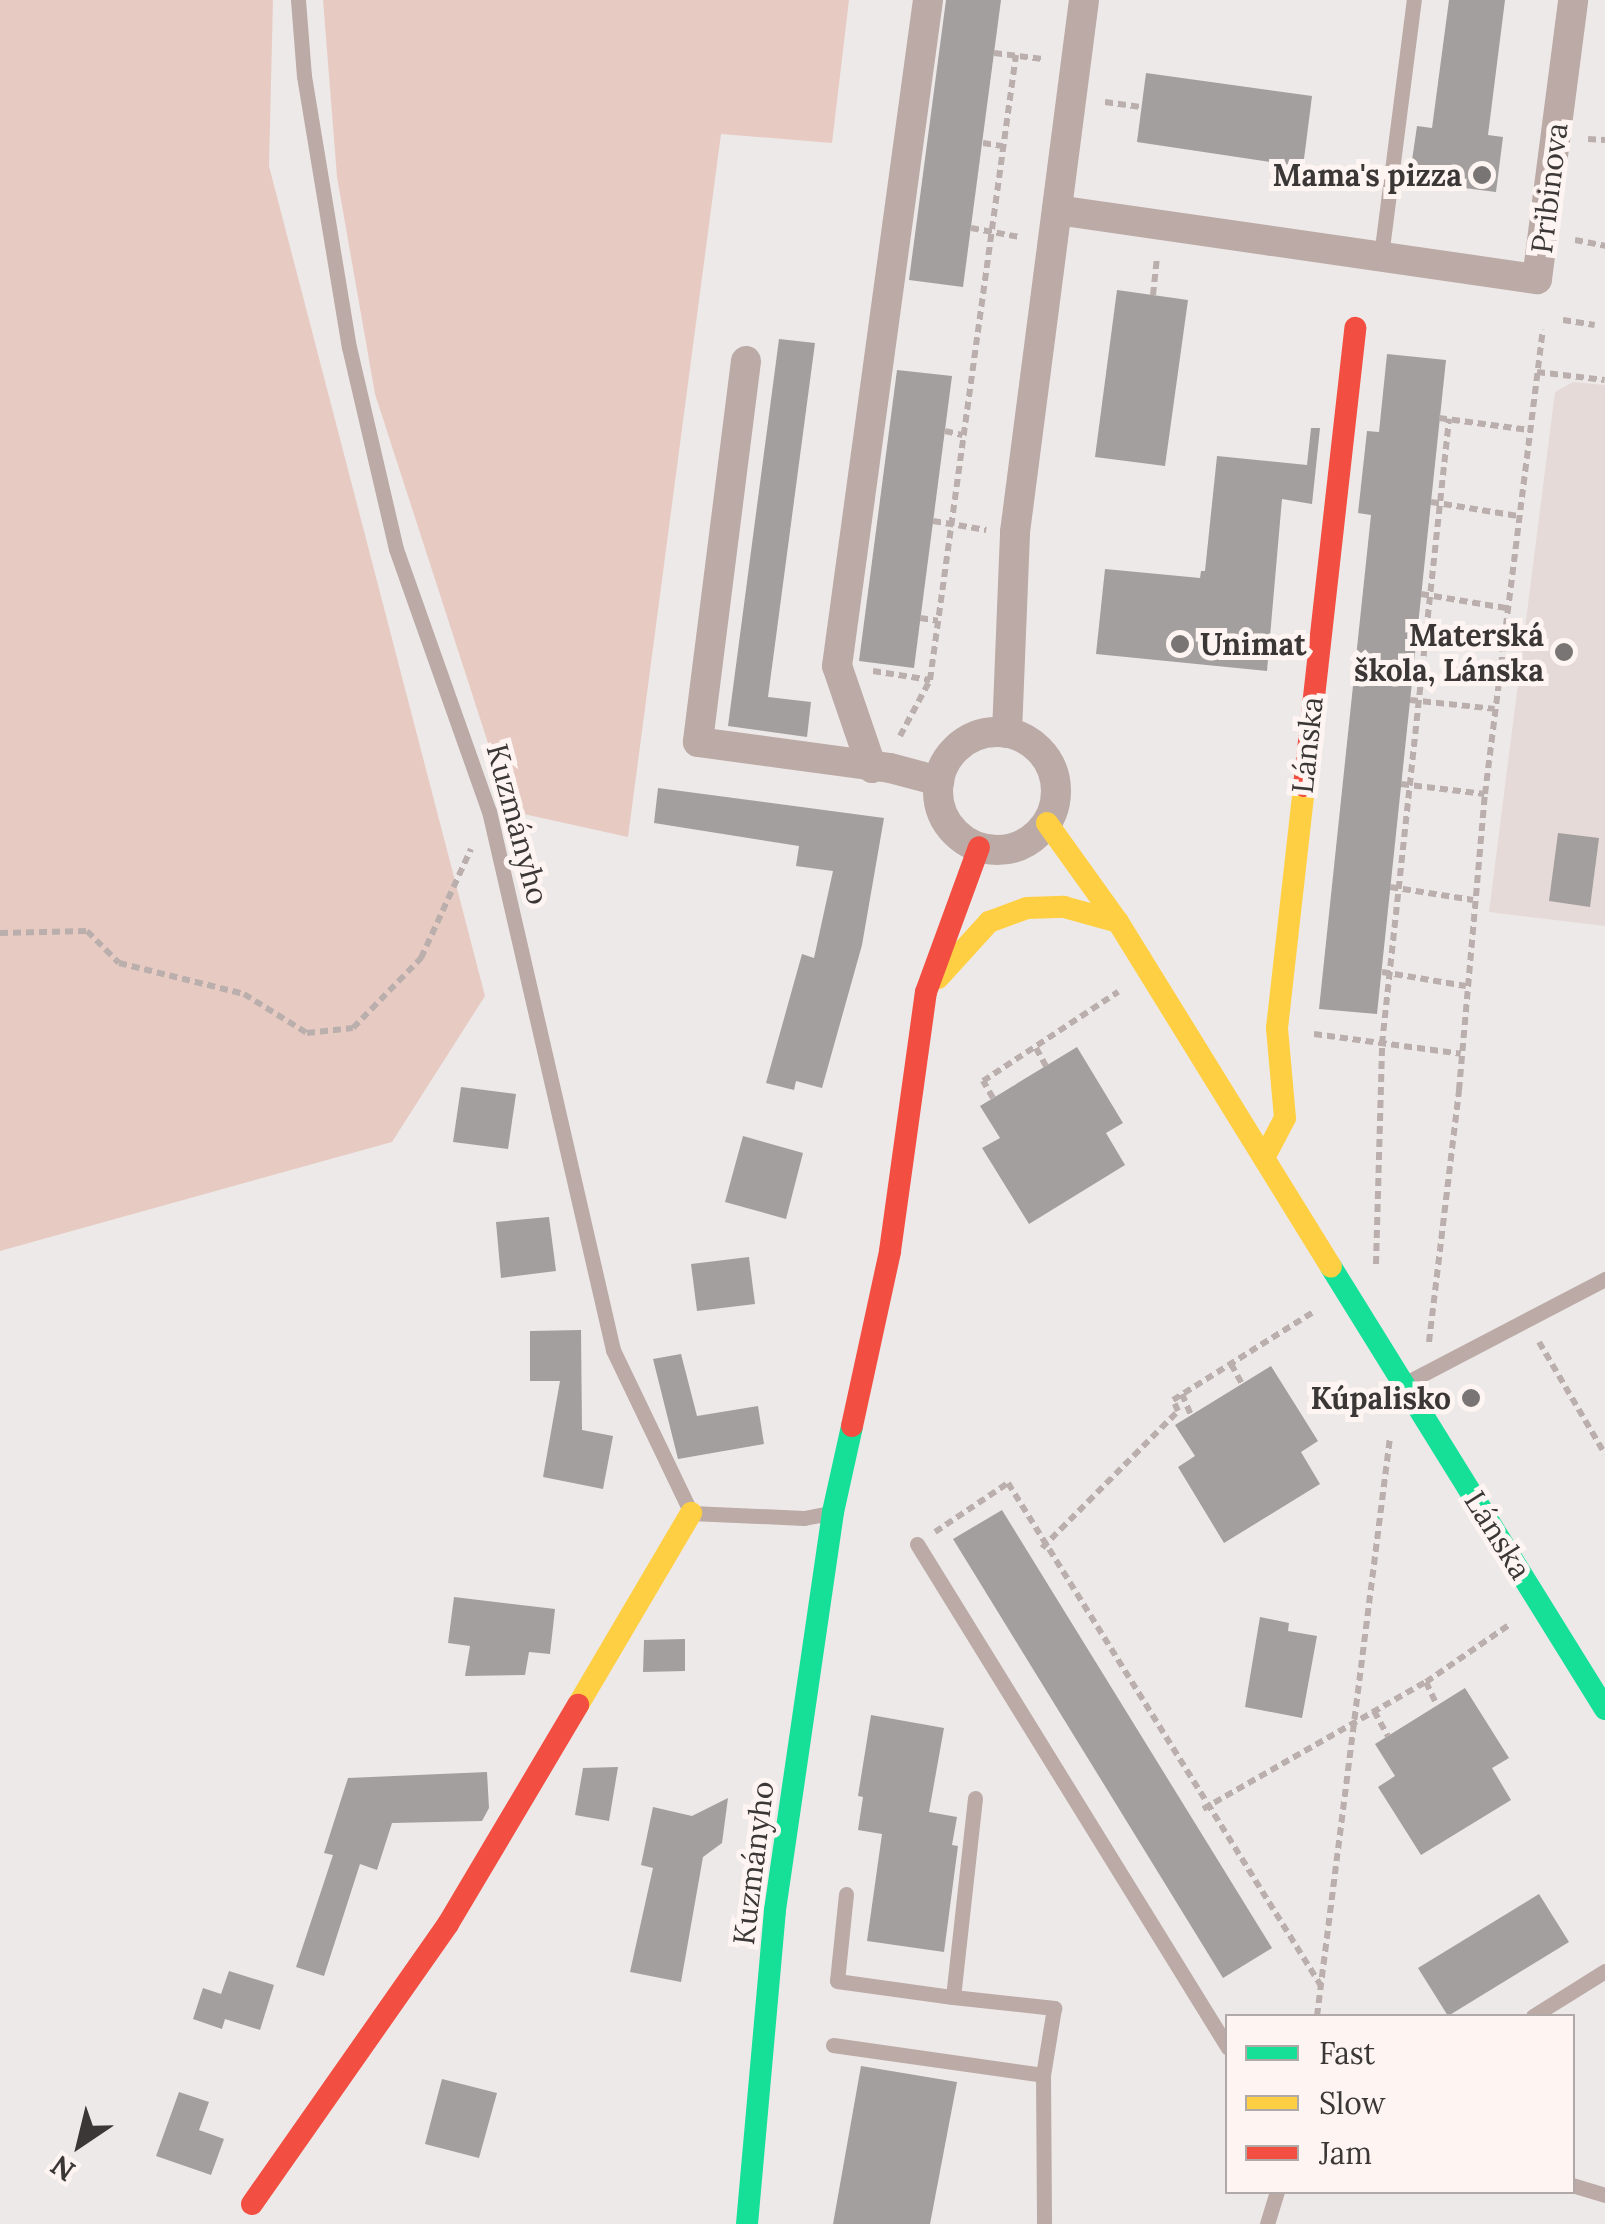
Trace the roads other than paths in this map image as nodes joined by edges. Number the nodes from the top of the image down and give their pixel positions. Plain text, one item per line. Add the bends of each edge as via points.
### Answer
1 (298, 0) edge
2 (928, 0) edge
3 (1084, 0) edge
4 (1414, 0) edge
5 (1574, 0) edge
6 (1057, 210) junction
7 (1381, 256) junction
8 (1355, 328) dead end
9 (746, 361) dead end
10 (1007, 733) junction
11 (872, 768) junction
12 (939, 782) junction
13 (1047, 823) junction
14 (979, 848) junction
15 (1118, 922) junction
16 (926, 992) junction
17 (1264, 1158) junction
18 (1605, 1279) edge
19 (1404, 1384) junction
20 (834, 1512) junction
21 (691, 1513) junction
22 (918, 1544) road end
23 (1605, 1709) edge
24 (975, 1798) dead end
25 (846, 1894) dead end
26 (1605, 1971) edge
27 (953, 1997) junction
28 (1536, 2014) edge
29 (1225, 2043) edge
30 (833, 2045) dead end
31 (1043, 2075) junction
32 (1575, 2186) edge
33 (1276, 2194) edge
34 (1605, 2194) edge
35 (252, 2204) dead end
36 (747, 2224) edge
37 (1044, 2224) edge
38 (1268, 2224) edge

1 - 21 lane, Kuzmányho via 304,76 349,347 396,550 489,810 613,1350
2 - 11 street via 838,666
3 - 6 street
4 - 7 lane
5 - 7 street, Pribinova via 1537,280
6 - 7 street, Pribinova
6 - 10 street via 1015,532
8 - 17 street, Lánska via 1278,1028 1286,1118
9 - 11 street via 698,742
10 - 12 street via 963,743 944,764
10 - 13 street via 1033,745 1051,768 1056,796
11 - 12 street
12 - 14 street via 949,826
13 - 14 street via 1017,846
13 - 15 street, Lánska
14 - 16 street, Kuzmányho
15 - 16 street via 1064,907 1026,908 989,922
15 - 17 street, Lánska
16 - 20 street, Kuzmányho via 890,1250
17 - 19 street, Lánska
18 - 19 lane
19 - 23 street, Lánska
20 - 21 lane via 804,1518
20 - 36 street, Kuzmányho via 775,1910
21 - 35 street via 448,1924
22 - 29 lane
24 - 27 lane
25 - 27 lane via 837,1981
26 - 28 lane
27 - 31 lane via 1054,2008
30 - 31 lane
31 - 37 lane
32 - 34 lane
33 - 38 lane

